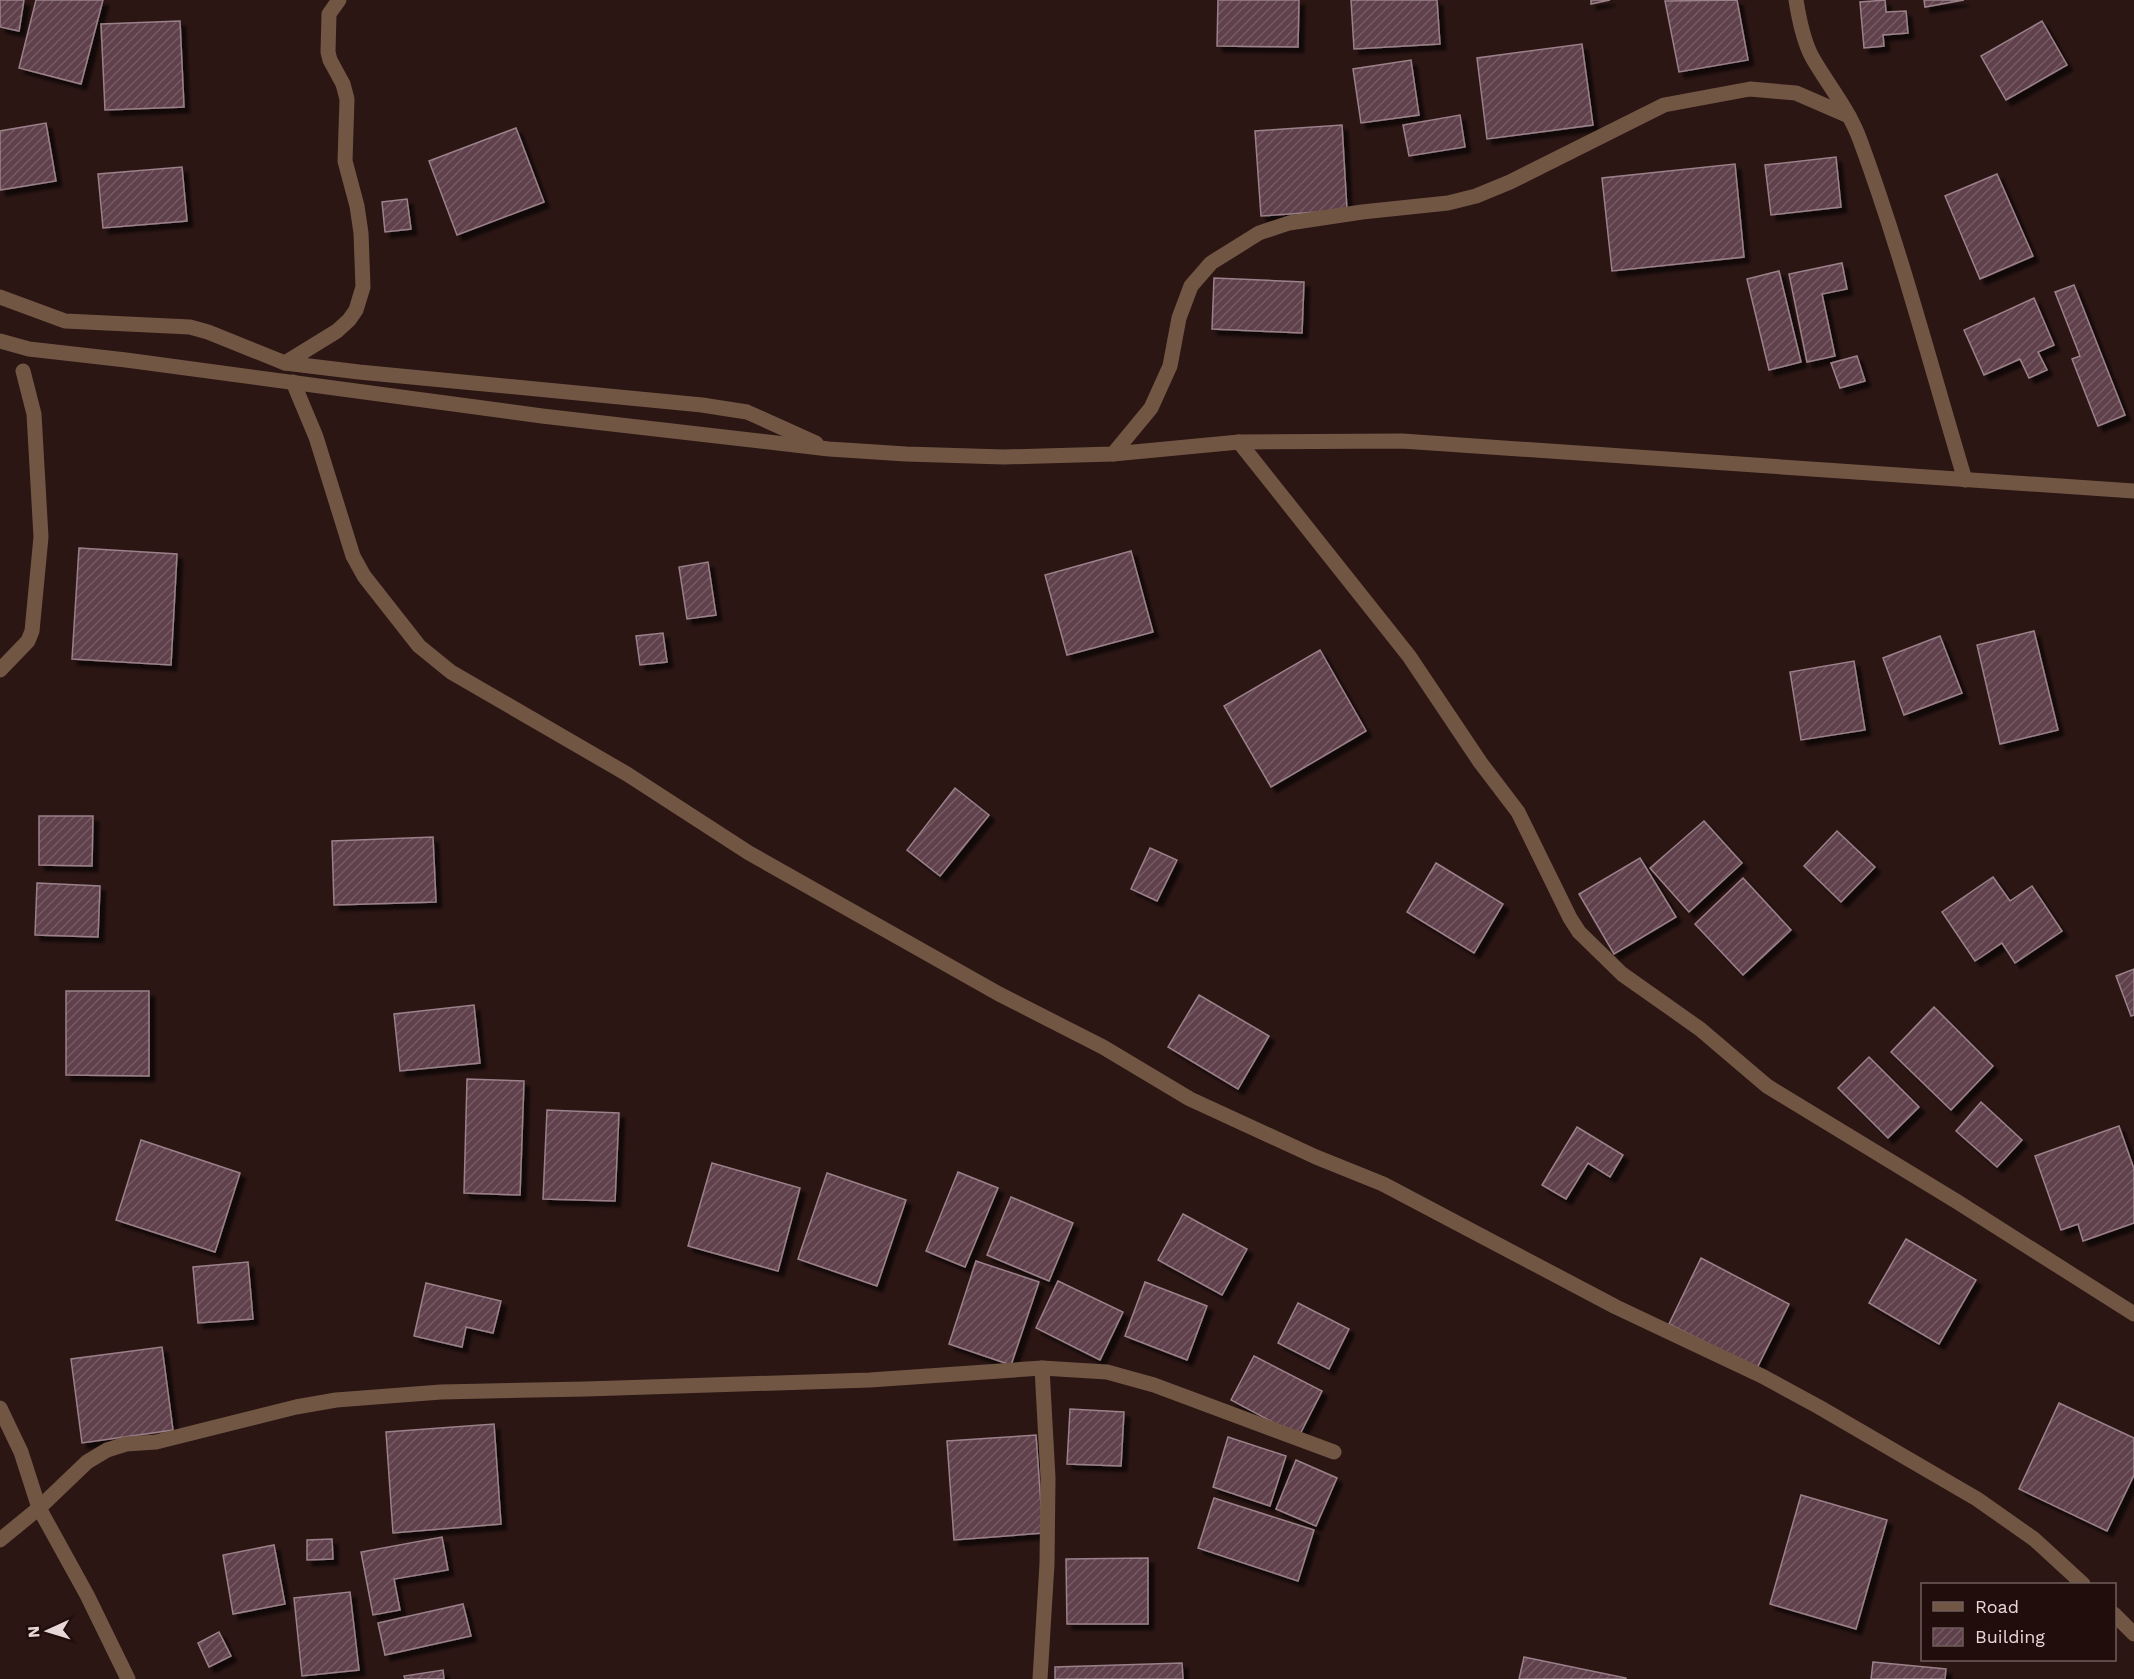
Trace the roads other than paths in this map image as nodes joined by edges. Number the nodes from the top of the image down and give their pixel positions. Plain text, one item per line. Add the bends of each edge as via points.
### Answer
1 (339, 0) edge
2 (1796, 0) edge
3 (1849, 116) junction
4 (0, 297) edge
5 (0, 341) edge
6 (285, 363) junction
7 (23, 371) dead end
8 (293, 382) junction
9 (1239, 442) junction
10 (829, 449) junction
11 (1113, 454) junction
12 (1965, 480) junction
13 (2134, 491) edge
14 (0, 670) edge
15 (2134, 1314) edge
16 (1041, 1368) junction
17 (0, 1408) edge
18 (1334, 1452) dead end
19 (39, 1508) junction
20 (0, 1540) edge
21 (2082, 1583) edge
22 (2116, 1615) edge
23 (2134, 1634) edge
24 (128, 1679) edge
25 (1040, 1679) edge

1 - 6 street via 329,14 328,52 347,99 345,161 361,233 363,287 349,320
2 - 3 street via 1811,55
3 - 11 street via 1796,93 1750,89 1664,105 1510,183 1476,196 1289,223 1259,233 1211,263 1191,286 1179,318 1170,366 1151,408
3 - 12 street via 1907,287
4 - 6 street via 64,321 190,327
5 - 8 street via 29,349
6 - 10 street via 747,412
7 - 14 street via 34,414 41,537 32,631 28,642
8 - 10 street
8 - 21 street via 316,437 353,556 419,646 451,672 627,774 748,853 999,994 1103,1047 1190,1099 1383,1184 1819,1407 1977,1499 2034,1539
9 - 11 street
9 - 12 street via 1402,441
9 - 15 street via 1409,656 1518,812 1570,918 1592,946 1622,974 1700,1029 1767,1086
10 - 11 street via 993,457
12 - 13 street
16 - 18 street via 1107,1372 1145,1382
16 - 19 street via 870,1380 441,1392 336,1400 107,1450 87,1462
16 - 25 street via 1048,1478
17 - 19 street via 21,1452
19 - 20 street
19 - 24 street
22 - 23 street

